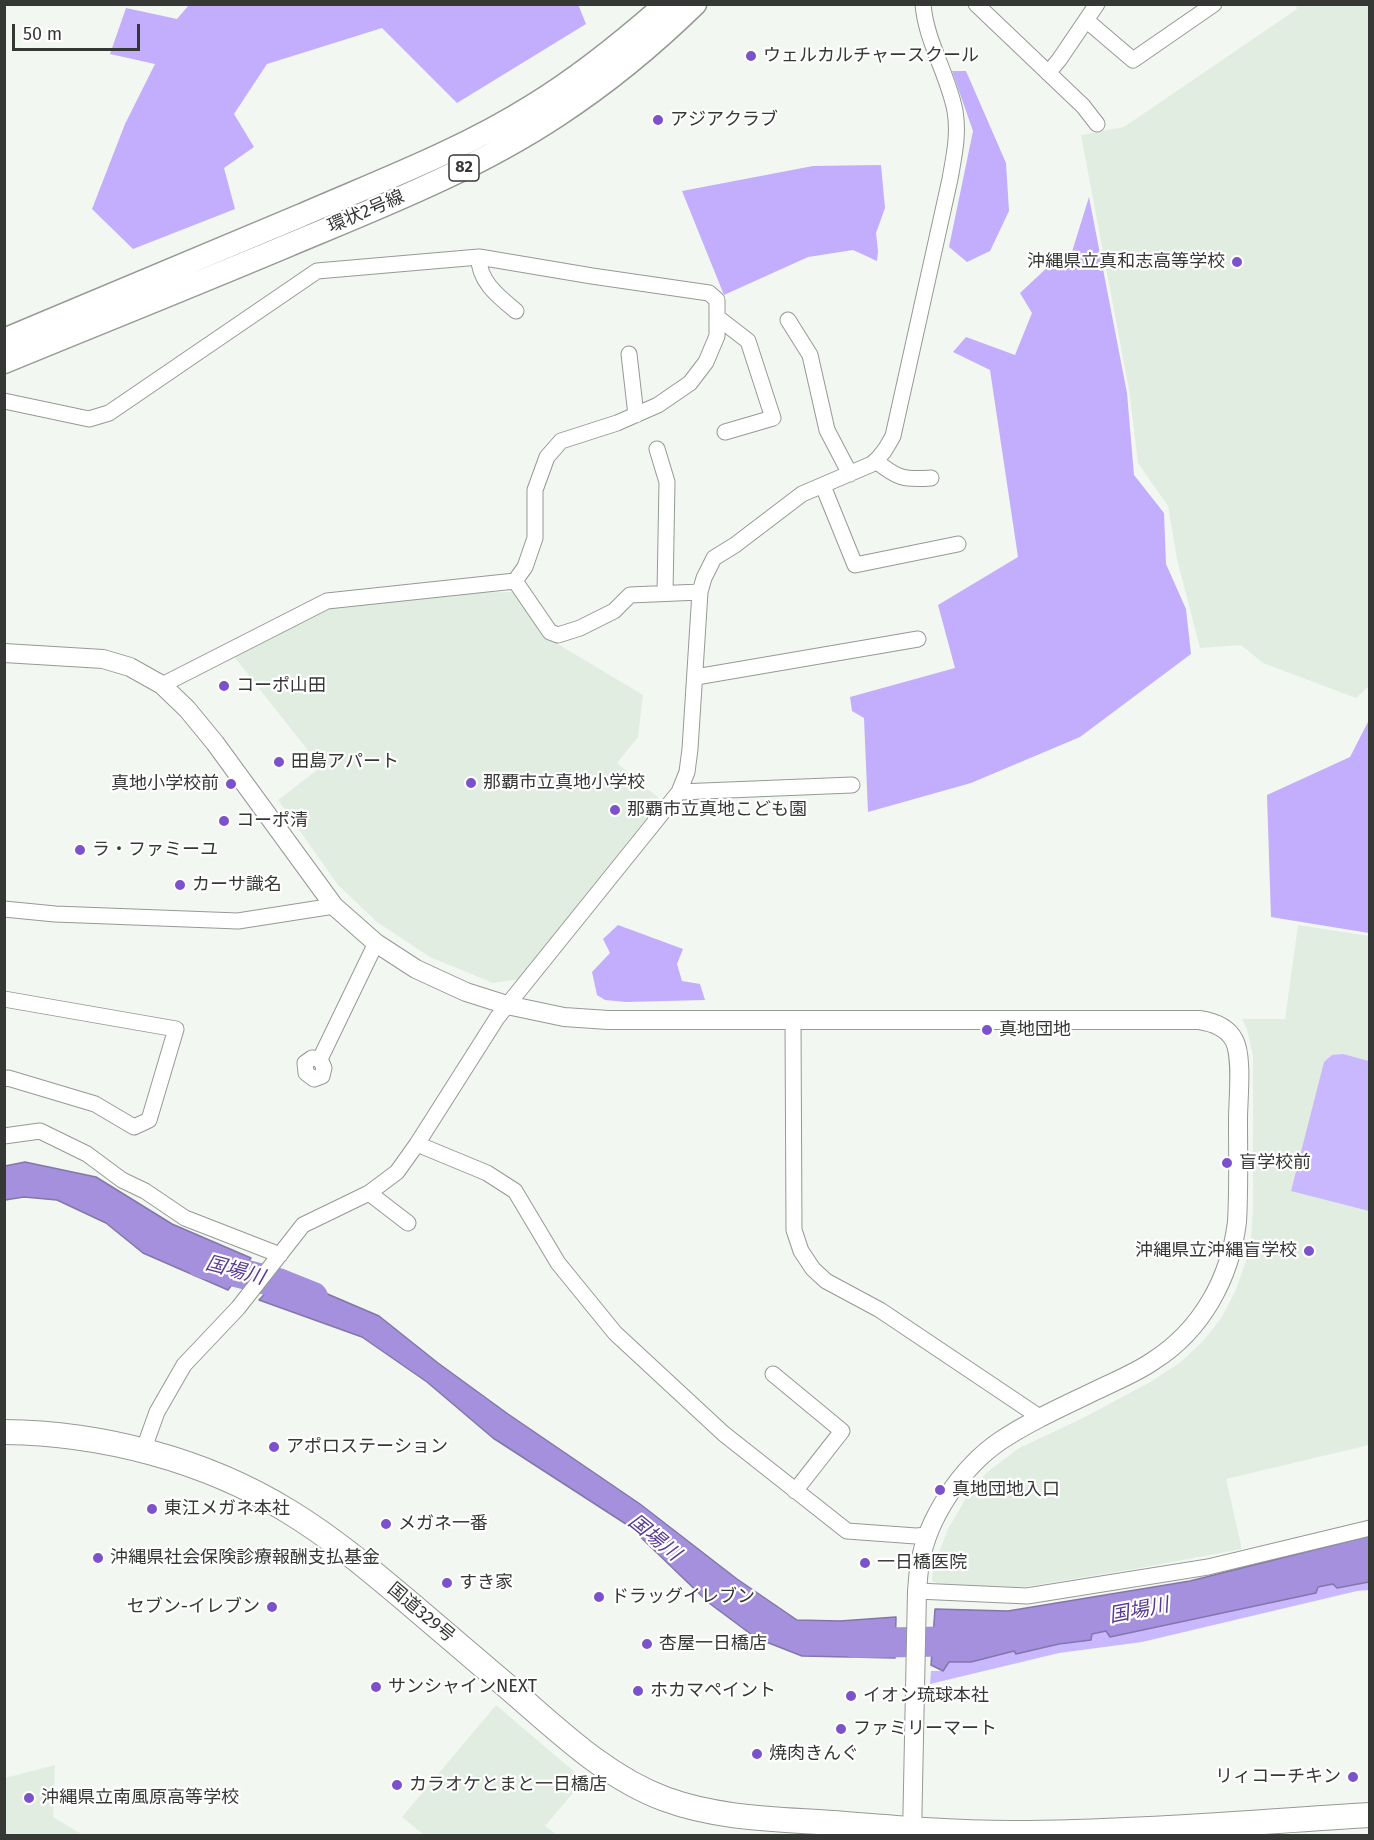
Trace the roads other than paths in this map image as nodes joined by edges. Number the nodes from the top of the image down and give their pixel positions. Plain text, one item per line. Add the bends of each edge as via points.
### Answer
1 (666, 4) edge
2 (695, 4) edge
3 (923, 4) edge
4 (976, 4) edge
5 (1097, 4) edge
6 (1214, 4) edge
7 (1086, 20) junction
8 (1048, 73) junction
9 (1097, 124) dead end
10 (479, 257) junction
11 (198, 271) junction
12 (516, 311) dead end
13 (717, 317) junction
14 (788, 320) dead end
15 (4, 340) edge
16 (629, 354) dead end
17 (4, 363) edge
18 (4, 400) edge
19 (636, 414) junction
20 (725, 432) dead end
21 (657, 449) dead end
22 (876, 461) junction
23 (850, 474) junction
24 (931, 478) dead end
25 (823, 486) junction
26 (958, 543) dead end
27 (514, 582) junction
28 (700, 592) junction
29 (665, 593) junction
30 (918, 639) dead end
31 (4, 653) edge
32 (696, 677) junction
33 (162, 685) junction
34 (852, 785) dead end
35 (679, 792) junction
36 (334, 906) junction
37 (4, 909) edge
38 (376, 943) junction
39 (4, 999) edge
40 (507, 1005) junction
41 (793, 1021) junction
42 (320, 1059) dead end
43 (4, 1079) edge
44 (4, 1136) edge
45 (417, 1144) junction
46 (369, 1193) junction
47 (408, 1223) dead end
48 (280, 1255) junction
49 (773, 1374) dead end
50 (1041, 1418) junction
51 (4, 1432) edge
52 (143, 1451) junction
53 (795, 1491) junction
54 (1370, 1528) edge
55 (928, 1535) junction
56 (917, 1598) junction
57 (1370, 1815) edge
58 (912, 1832) edge

1 - 11 main road, 環状2号線 / 82 via 625,40 533,106
2 - 11 main road, 環状2号線 / 82 via 604,83 501,149 454,173
3 - 22 street via 926,25 955,111 957,136 893,436
4 - 8 street
5 - 7 street
6 - 7 street via 1133,60
7 - 8 street
8 - 9 street
10 - 12 street via 479,268 495,294
10 - 13 street via 709,293 717,300
10 - 18 street via 317,271 109,413 89,419
11 - 15 main road, 環状2号線 / 82
11 - 17 main road, 環状2号線 / 82
13 - 19 street via 717,336 706,362 690,383 658,405
13 - 20 street via 748,341 773,418
14 - 23 street via 810,355 826,430
16 - 19 street
19 - 27 street via 561,441 547,458 536,489 535,538 525,567
21 - 29 street via 667,482
22 - 23 street
22 - 24 street via 907,479
23 - 25 street
25 - 26 street via 855,565
25 - 28 street via 802,494 714,558
27 - 29 street via 550,632 558,635 614,611 630,595
27 - 33 street via 327,601
28 - 29 street
28 - 32 street
30 - 32 street
31 - 33 street via 103,659 130,667
32 - 35 street via 687,772
33 - 36 street via 215,743
34 - 35 street
35 - 40 street
36 - 37 street via 238,921
36 - 38 street
38 - 40 street via 416,969
38 - 42 street
39 - 43 street via 176,1029 149,1120 134,1127 95,1104
40 - 41 street via 564,1017 608,1020
40 - 45 street
41 - 50 street via 794,1230 801,1251 826,1281 880,1310
41 - 50 street via 1199,1020 1222,1027 1234,1039 1239,1068 1237,1222 1221,1284 1187,1333 1153,1362
44 - 48 street via 40,1131 87,1154 185,1218
45 - 46 street via 397,1172
45 - 53 street via 487,1173 515,1191 558,1263 615,1333 724,1434
46 - 47 street
46 - 48 street via 303,1225
48 - 52 street via 238,1308 184,1365 157,1412
49 - 53 street via 842,1431
50 - 55 street via 1001,1441 971,1467 942,1506
51 - 52 highway, 国道329号 via 71,1437
52 - 58 highway, 国道329号 via 225,1479 289,1511 359,1560 622,1780 705,1811
53 - 55 street via 847,1531
54 - 56 street via 1208,1567 1026,1596
55 - 56 street
56 - 58 street
57 - 58 highway, 国道329号 via 1046,1833

